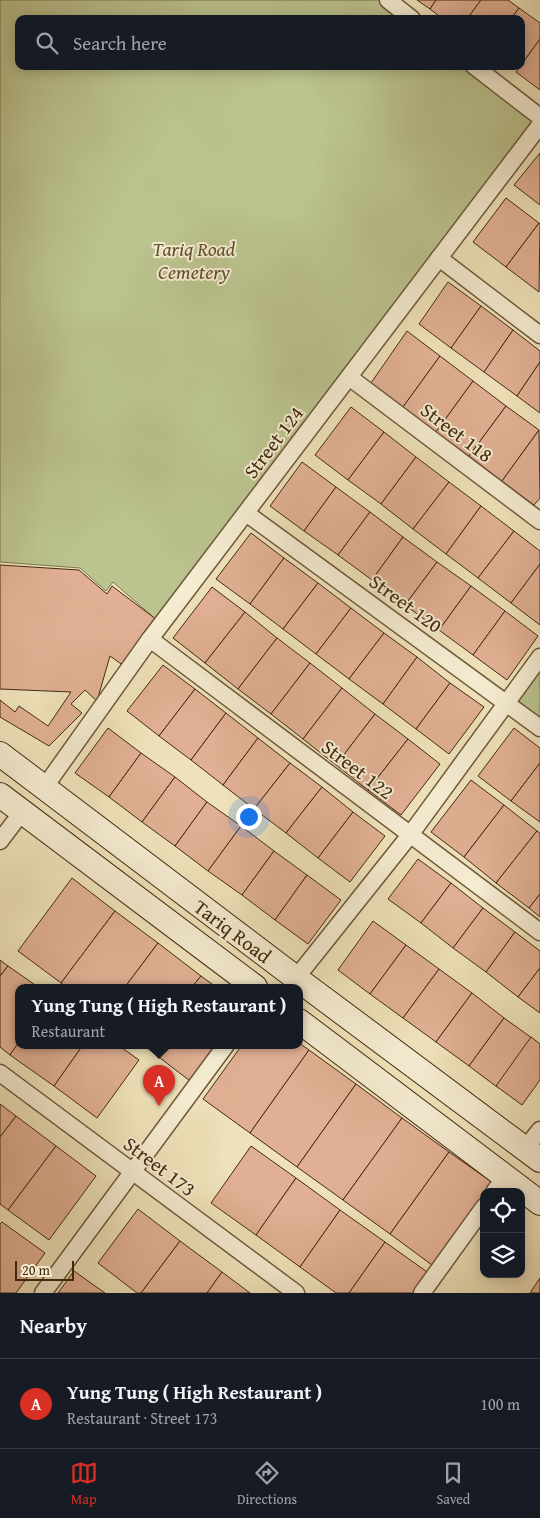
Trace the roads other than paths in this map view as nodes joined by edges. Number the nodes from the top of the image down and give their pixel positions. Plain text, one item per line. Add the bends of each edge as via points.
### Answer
1 (388, 0) edge
2 (407, 15) edge
3 (479, 70) edge
4 (540, 117) edge
5 (540, 126) edge
6 (439, 258) junction
7 (540, 335) edge
8 (349, 377) junction
9 (246, 513) junction
10 (540, 521) edge
11 (150, 639) junction
12 (540, 657) edge
13 (507, 703) junction
14 (540, 728) edge
15 (0, 754) edge
16 (44, 788) junction
17 (0, 795) edge
18 (22, 812) junction
19 (410, 835) junction
20 (0, 841) edge
21 (540, 932) edge
22 (296, 978) junction
23 (251, 984) edge
24 (303, 1023) edge
25 (223, 1049) edge
26 (0, 1072) edge
27 (540, 1130) edge
28 (533, 1155) edge
29 (132, 1172) junction
30 (500, 1184) edge
31 (540, 1204) edge
32 (480, 1212) edge
33 (43, 1293) edge
34 (296, 1293) edge
35 (422, 1293) edge

1 - 2 street
3 - 4 street
5 - 6 street, Street 124
6 - 7 street
6 - 8 street, Street 124
8 - 9 street, Street 124
8 - 10 street, Street 118
9 - 11 street, Street 124
9 - 13 street, Street 120
11 - 16 street, Street 124
11 - 19 street, Street 122
12 - 13 street
13 - 14 street, Street 120
13 - 19 street
15 - 16 main road, Tariq Road
16 - 22 main road, Tariq Road
17 - 18 main road, Tariq Road
18 - 20 street
18 - 23 main road, Tariq Road
19 - 21 street, Street 122
19 - 22 street
22 - 28 main road, Tariq Road
24 - 30 main road
25 - 29 street
26 - 29 street, Street 173
27 - 28 street
29 - 33 street
29 - 34 street, Street 173
30 - 31 main road
32 - 35 street

